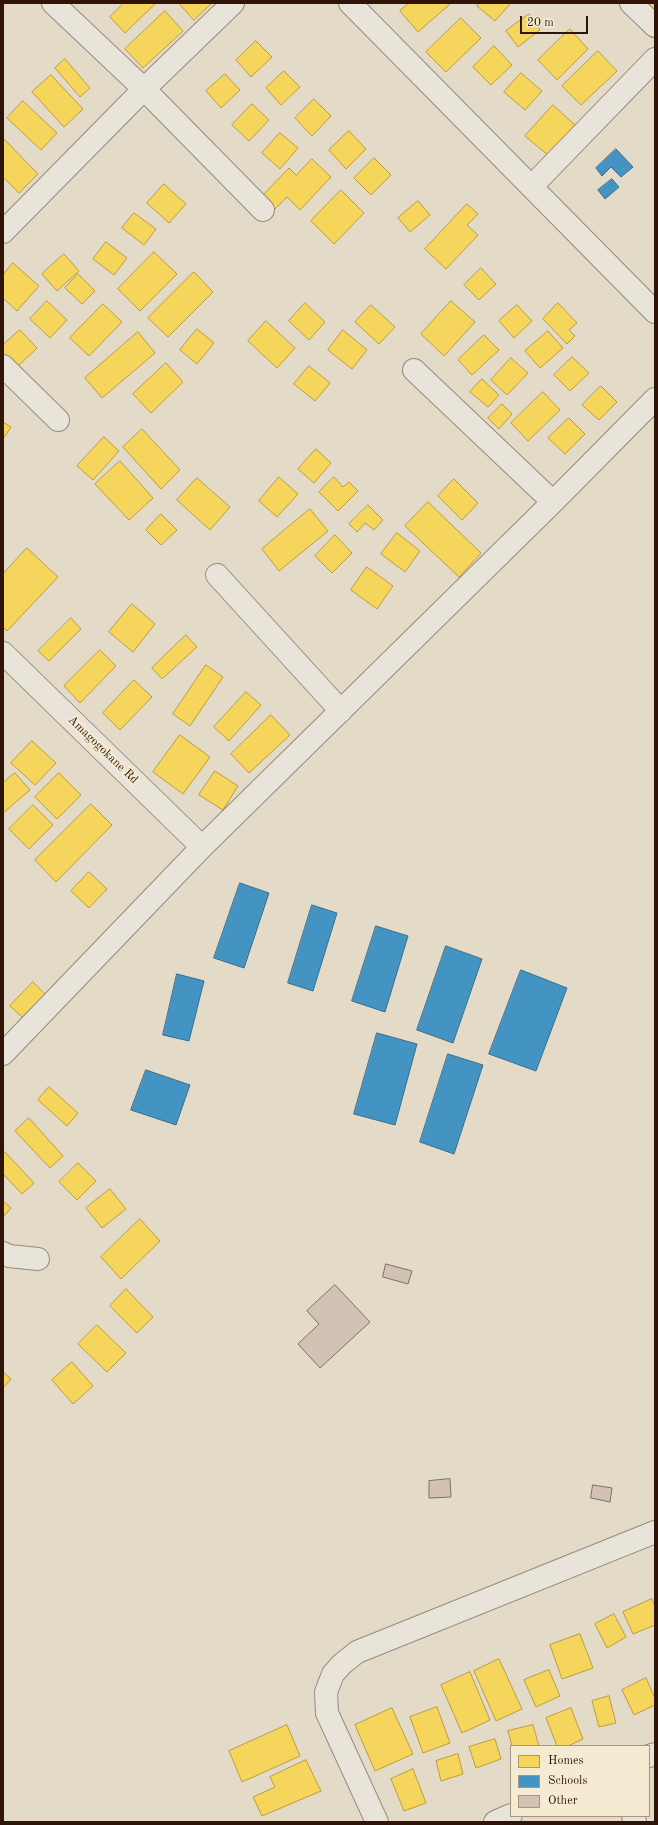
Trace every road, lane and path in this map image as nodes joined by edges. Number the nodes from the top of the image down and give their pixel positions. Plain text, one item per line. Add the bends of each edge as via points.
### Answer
1 (53, 3) edge
2 (233, 3) edge
3 (350, 3) edge
4 (631, 3) edge
5 (655, 26) edge
6 (655, 59) edge
7 (144, 89) junction
8 (532, 186) junction
9 (263, 210) dead end
10 (3, 232) edge
11 (655, 312) edge
12 (3, 366) edge
13 (414, 370) dead end
14 (655, 399) edge
15 (58, 420) dead end
16 (553, 502) junction
17 (217, 575) dead end
18 (3, 653) edge
19 (341, 711) junction
20 (202, 847) junction
21 (3, 1054) edge
22 (3, 1253) edge
23 (38, 1259) dead end
24 (655, 1532) edge
25 (510, 1815) edge
26 (377, 1822) edge
27 (495, 1822) edge

1 - 7 street
2 - 7 street
3 - 8 street
4 - 5 street
6 - 8 street
7 - 9 street
7 - 10 street
8 - 11 street
12 - 15 street
13 - 16 street
14 - 16 street
16 - 19 street
17 - 19 street
18 - 20 street, Amagogokane Rd
19 - 20 street
20 - 21 street
22 - 23 street
24 - 26 street via 357,1652 332,1674 326,1692 327,1713
25 - 27 street

